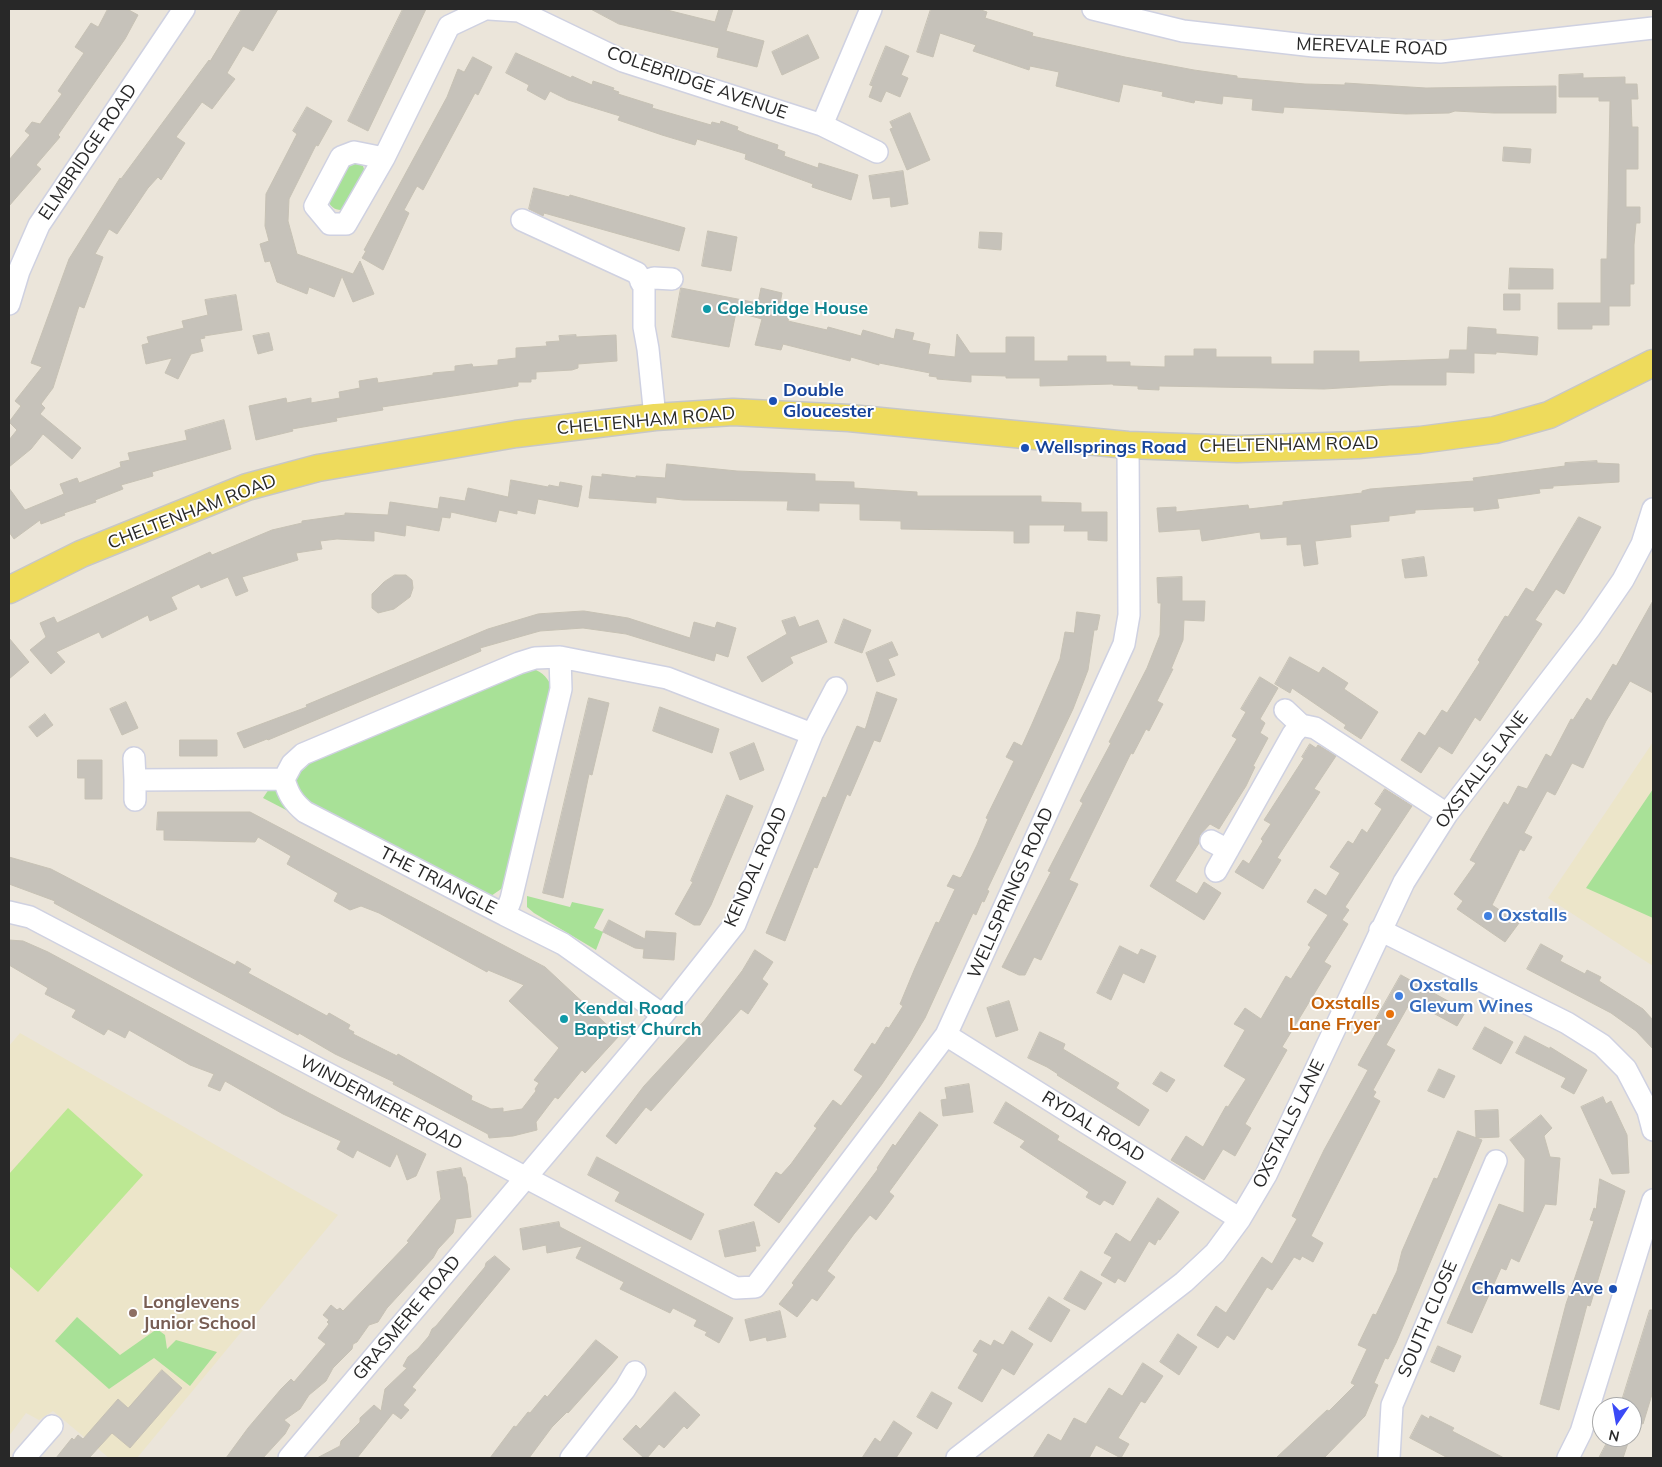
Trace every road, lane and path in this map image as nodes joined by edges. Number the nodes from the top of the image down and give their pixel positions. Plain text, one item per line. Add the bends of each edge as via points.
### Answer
1 (184, 9) edge
2 (485, 9) edge
3 (489, 9) edge
4 (871, 9) edge
5 (1093, 9) edge
6 (1653, 28) edge
7 (822, 125) junction
8 (877, 152) dead end
9 (384, 158) dead end
10 (522, 220) dead end
11 (672, 279) dead end
12 (642, 282) junction
13 (9, 304) edge
14 (1653, 363) edge
15 (655, 417) junction
16 (1128, 445) junction
17 (1653, 509) edge
18 (9, 590) edge
19 (560, 657) junction
20 (836, 688) dead end
21 (1285, 710) dead end
22 (1301, 725) junction
23 (812, 734) junction
24 (134, 758) dead end
25 (284, 779) junction
26 (1447, 814) junction
27 (1216, 871) dead end
28 (9, 912) edge
29 (505, 915) junction
30 (1380, 930) junction
31 (663, 1014) junction
32 (946, 1035) junction
33 (1653, 1130) edge
34 (1496, 1160) dead end
35 (525, 1178) junction
36 (1653, 1200) edge
37 (1240, 1219) junction
38 (755, 1287) joint
39 (633, 1387) dead end
40 (41, 1430) dead end
41 (24, 1458) edge
42 (289, 1458) edge
43 (571, 1458) edge
44 (957, 1458) edge
45 (1389, 1458) edge
46 (1568, 1458) edge

1 - 13 street, ELMBRIDGE ROAD via 39,225
2 - 9 street via 449,26
3 - 7 street, COLEBRIDGE AVENUE via 519,11 623,62
4 - 7 street
5 - 6 street, MEREVALE ROAD via 1183,31 1314,46 1440,52
7 - 8 street, COLEBRIDGE AVENUE
10 - 12 street via 637,273
11 - 12 street via 654,278
12 - 15 street
14 - 16 main road, CHELTENHAM ROAD via 1549,415 1495,430 1358,445 1237,449
15 - 16 main road, CHELTENHAM ROAD via 733,412 849,418
15 - 18 main road, CHELTENHAM ROAD via 506,436 318,468 265,482 90,550
16 - 32 street, WELLSPRINGS ROAD via 1129,615 1124,644
17 - 26 street, OXSTALLS LANE via 1642,544 1623,580
19 - 23 street via 667,678
19 - 25 street via 535,658 519,663 303,754 292,764
19 - 29 street, THE TRIANGLE via 561,689
20 - 23 street, KENDAL ROAD
21 - 22 street
22 - 26 street via 1315,728
22 - 27 street via 1219,845
23 - 31 street, KENDAL ROAD via 735,924
24 - 25 street via 135,790
25 - 29 street, THE TRIANGLE via 294,803 305,812
26 - 30 street, OXSTALLS LANE via 1404,882
28 - 35 street, WINDERMERE ROAD via 30,917
29 - 31 street via 563,944
30 - 33 street via 1567,1023 1602,1045 1626,1069 1648,1110
30 - 37 street, OXSTALLS LANE via 1266,1175
31 - 35 street, KENDAL ROAD
32 - 37 street, RYDAL ROAD
32 - 38 street, WELLSPRINGS ROAD
34 - 45 street, SOUTH CLOSE via 1494,1188 1392,1405
35 - 38 street, WINDERMERE ROAD via 736,1288
35 - 42 street, GRASMERE ROAD
36 - 46 street via 1581,1432
37 - 44 street, OXSTALLS LANE via 1215,1253 1184,1282
39 - 43 street
40 - 41 street

